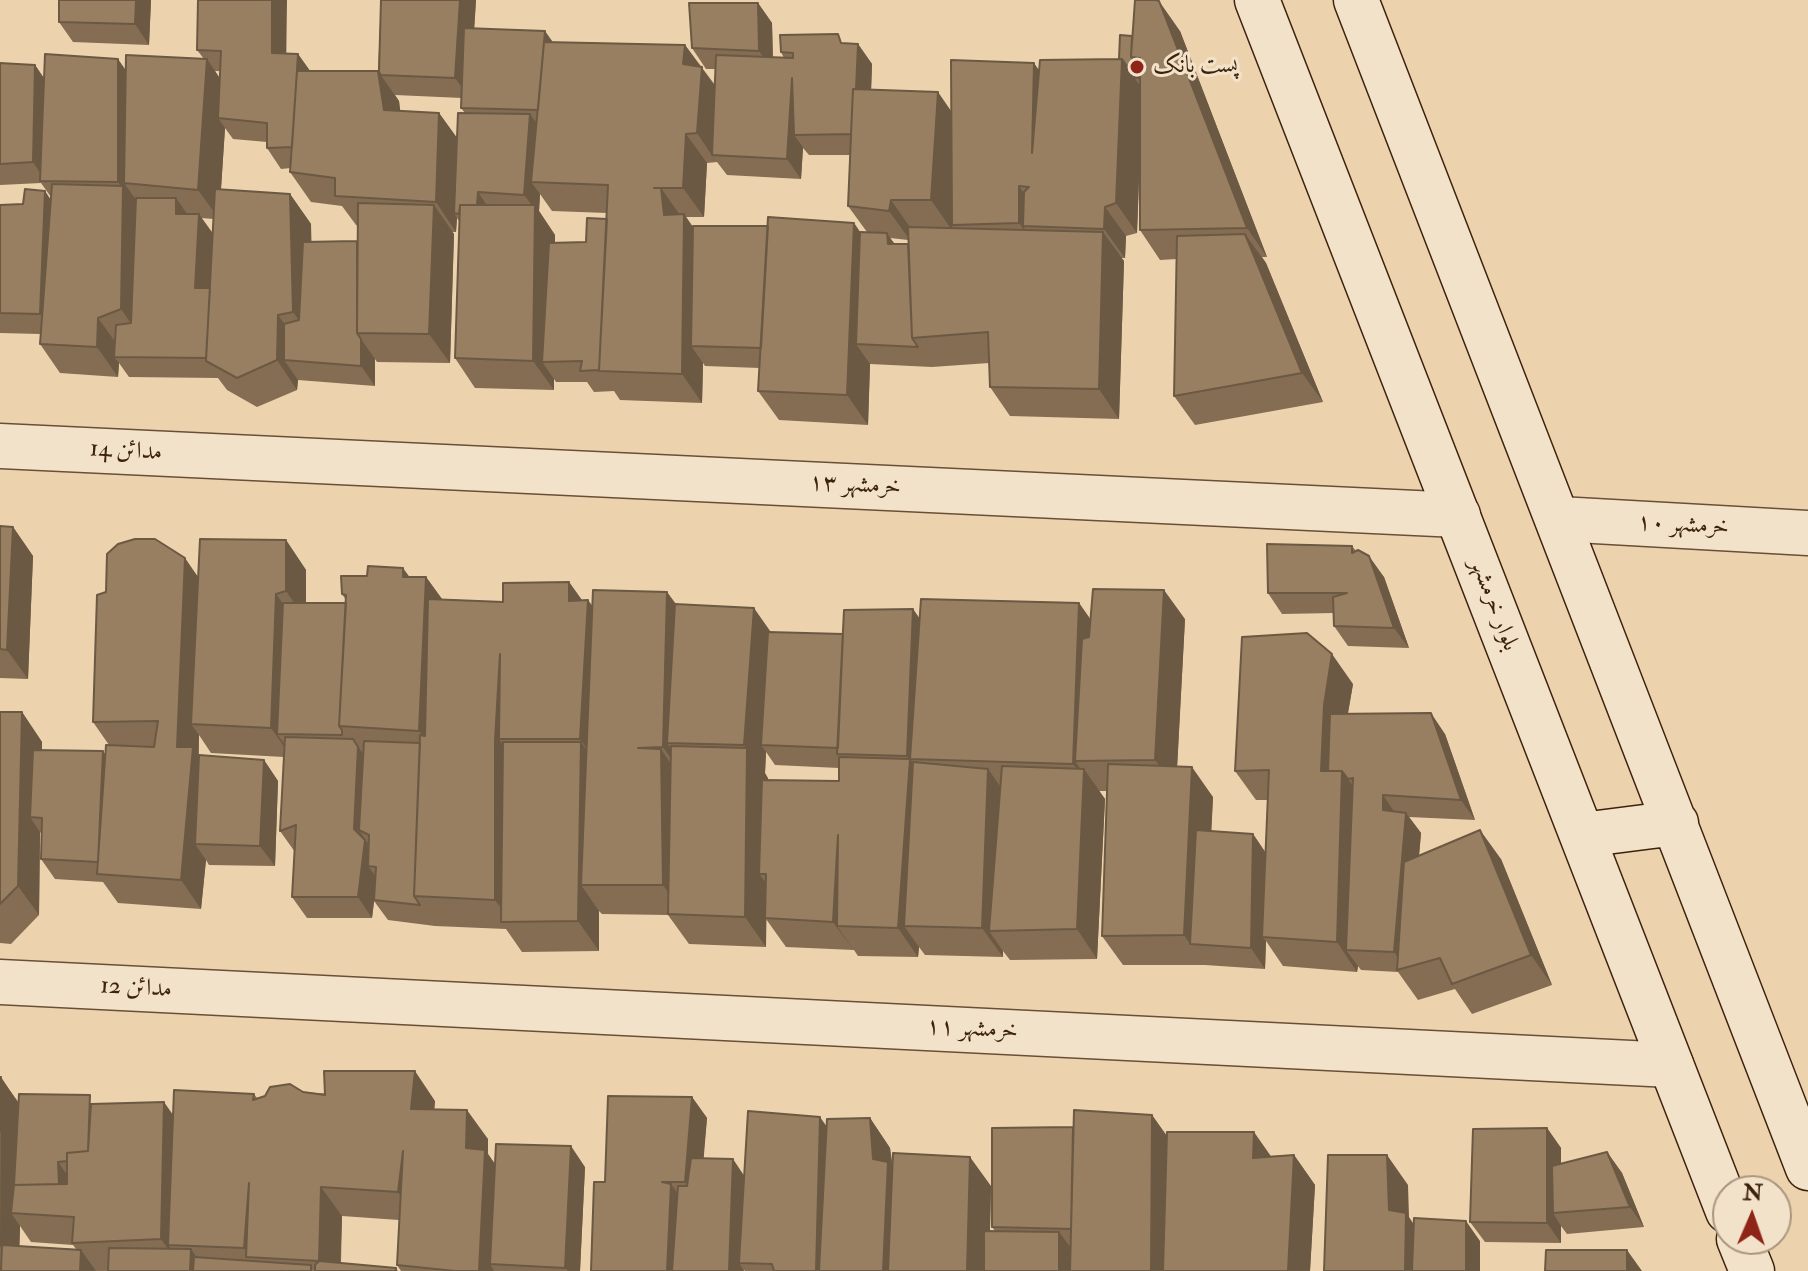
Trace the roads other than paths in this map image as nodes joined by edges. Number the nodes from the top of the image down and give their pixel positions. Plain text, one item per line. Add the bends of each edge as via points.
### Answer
1 (1257, 0) edge
2 (1356, 0) edge
3 (0, 446) edge
4 (252, 457) joint
5 (1458, 515) junction
6 (1559, 519) junction
7 (1808, 533) edge
8 (1676, 823) junction
9 (1582, 835) junction
10 (0, 982) edge
11 (272, 995) joint
12 (1671, 1065) junction
13 (1793, 1096) edge
14 (1808, 1168) edge
15 (1714, 1175) edge

1 - 5 street, بلوار خرمشهر
2 - 6 street
3 - 4 street, مدائن 14
4 - 5 street, خرمشهر ۱۳
5 - 9 street, بلوار خرمشهر
6 - 7 street, خرمشهر ۱۰
6 - 8 street
8 - 9 street
8 - 13 street
9 - 12 street, بلوار خرمشهر
10 - 11 street, مدائن 12
11 - 12 street, خرمشهر ۱۱
12 - 15 street, بلوار خرمشهر
13 - 14 street

